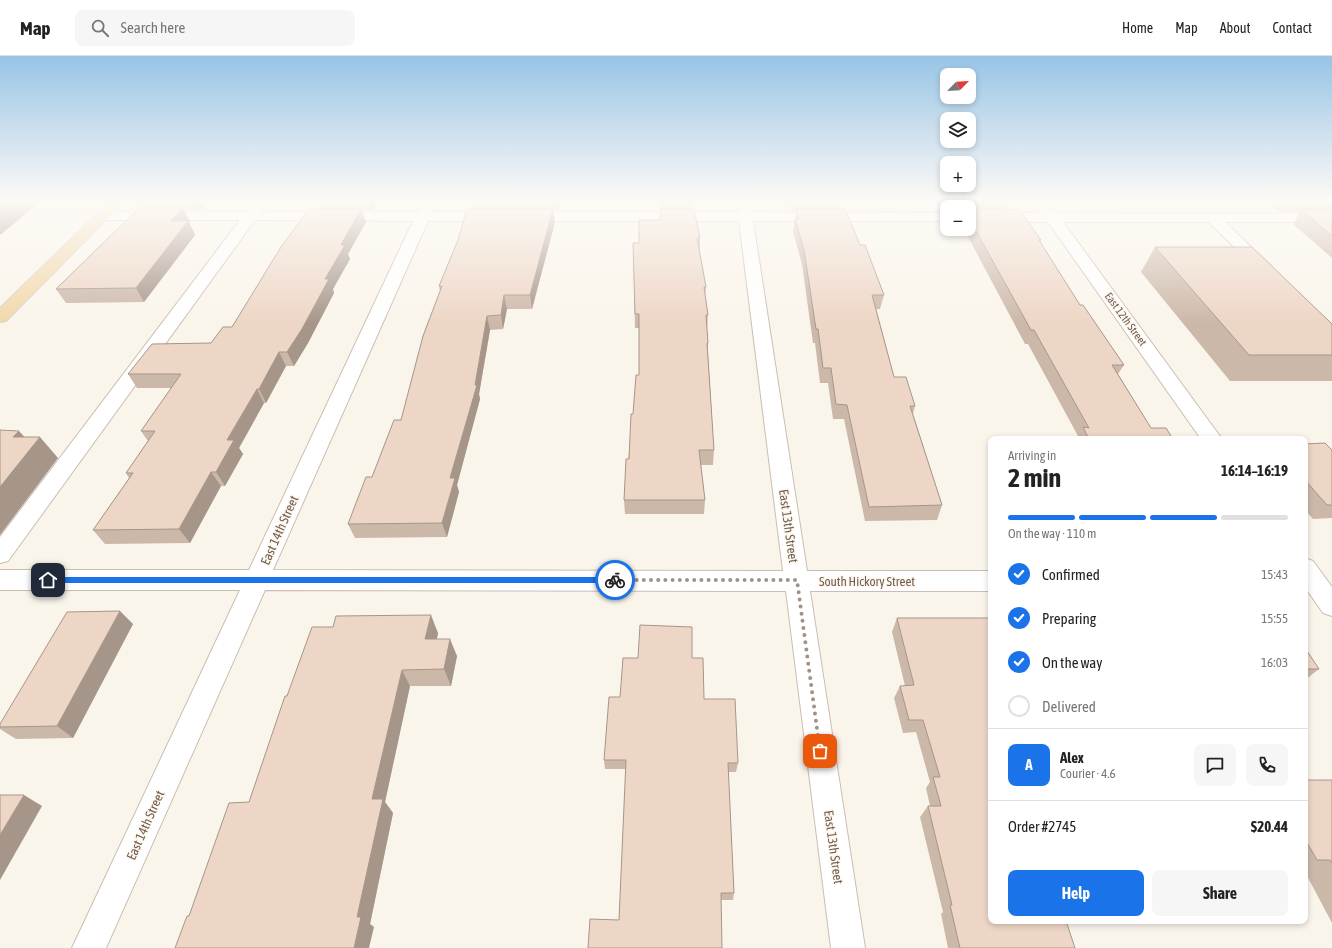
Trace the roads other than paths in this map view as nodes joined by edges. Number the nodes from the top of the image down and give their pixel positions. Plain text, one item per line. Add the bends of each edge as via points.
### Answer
1 (76, 242) edge
2 (232, 242) edge
3 (411, 242) edge
4 (750, 242) edge
5 (1071, 242) edge
6 (1237, 242) edge
7 (1275, 278) edge
8 (0, 317) edge
9 (1210, 436) edge
10 (0, 554) edge
11 (1314, 578) edge
12 (0, 580) edge
13 (257, 580) junction
14 (797, 580) junction
15 (988, 581) edge
16 (1332, 606) edge
17 (89, 948) edge
18 (848, 948) edge

1 - 8 main road
2 - 10 street
3 - 13 street, East 14th Street
4 - 14 street, East 13th Street
5 - 9 street, East 12th Street
6 - 7 street
11 - 16 street
12 - 13 street, South Hickory Street
13 - 14 street, South Hickory Street
13 - 17 street, East 14th Street
14 - 15 street, South Hickory Street
14 - 18 street, East 13th Street

